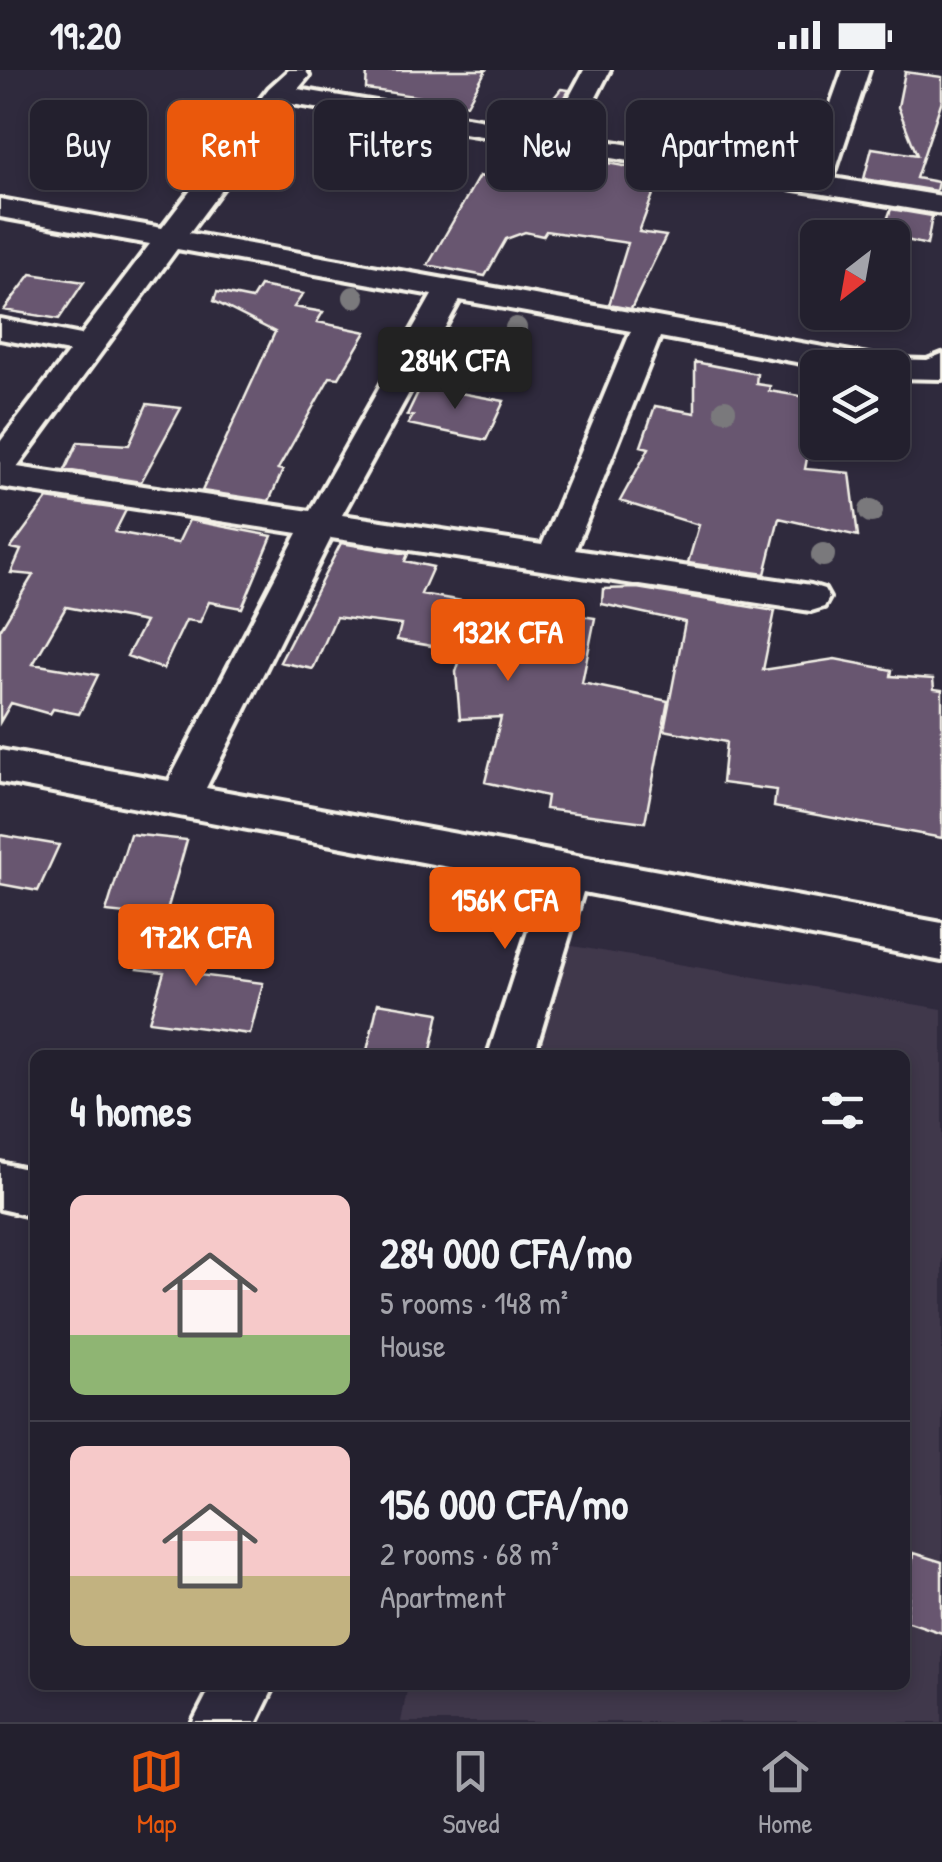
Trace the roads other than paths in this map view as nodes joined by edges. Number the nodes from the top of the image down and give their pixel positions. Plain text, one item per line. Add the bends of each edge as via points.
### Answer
1 (302, 70) edge
2 (597, 70) edge
3 (856, 70) edge
4 (278, 94) junction
5 (581, 100) edge
6 (487, 130) edge
7 (833, 137) edge
8 (833, 186) edge
9 (942, 205) edge
10 (0, 208) edge
11 (169, 238) junction
12 (451, 288) junction
13 (650, 324) junction
14 (0, 329) edge
15 (89, 346) junction
16 (800, 352) edge
17 (942, 364) edge
18 (910, 369) edge
19 (0, 466) edge
20 (0, 476) edge
21 (320, 524) junction
22 (554, 559) junction
23 (810, 598) dead end
24 (0, 766) edge
25 (181, 798) junction
26 (569, 870) junction
27 (942, 942) edge
28 (513, 1050) edge
29 (0, 1186) edge
30 (30, 1193) edge
31 (243, 1690) edge
32 (224, 1722) edge

1 - 4 street
2 - 5 street
3 - 7 street
4 - 6 street
4 - 11 street
8 - 9 street
10 - 11 street
11 - 12 street
11 - 15 street
12 - 13 street
12 - 21 street
13 - 16 street
13 - 22 street
14 - 15 street
15 - 19 street
17 - 18 street via 935,371
20 - 21 street
21 - 22 street
21 - 25 street
22 - 23 street
24 - 25 street
25 - 26 street
26 - 27 street
26 - 28 street
29 - 30 street
31 - 32 street

